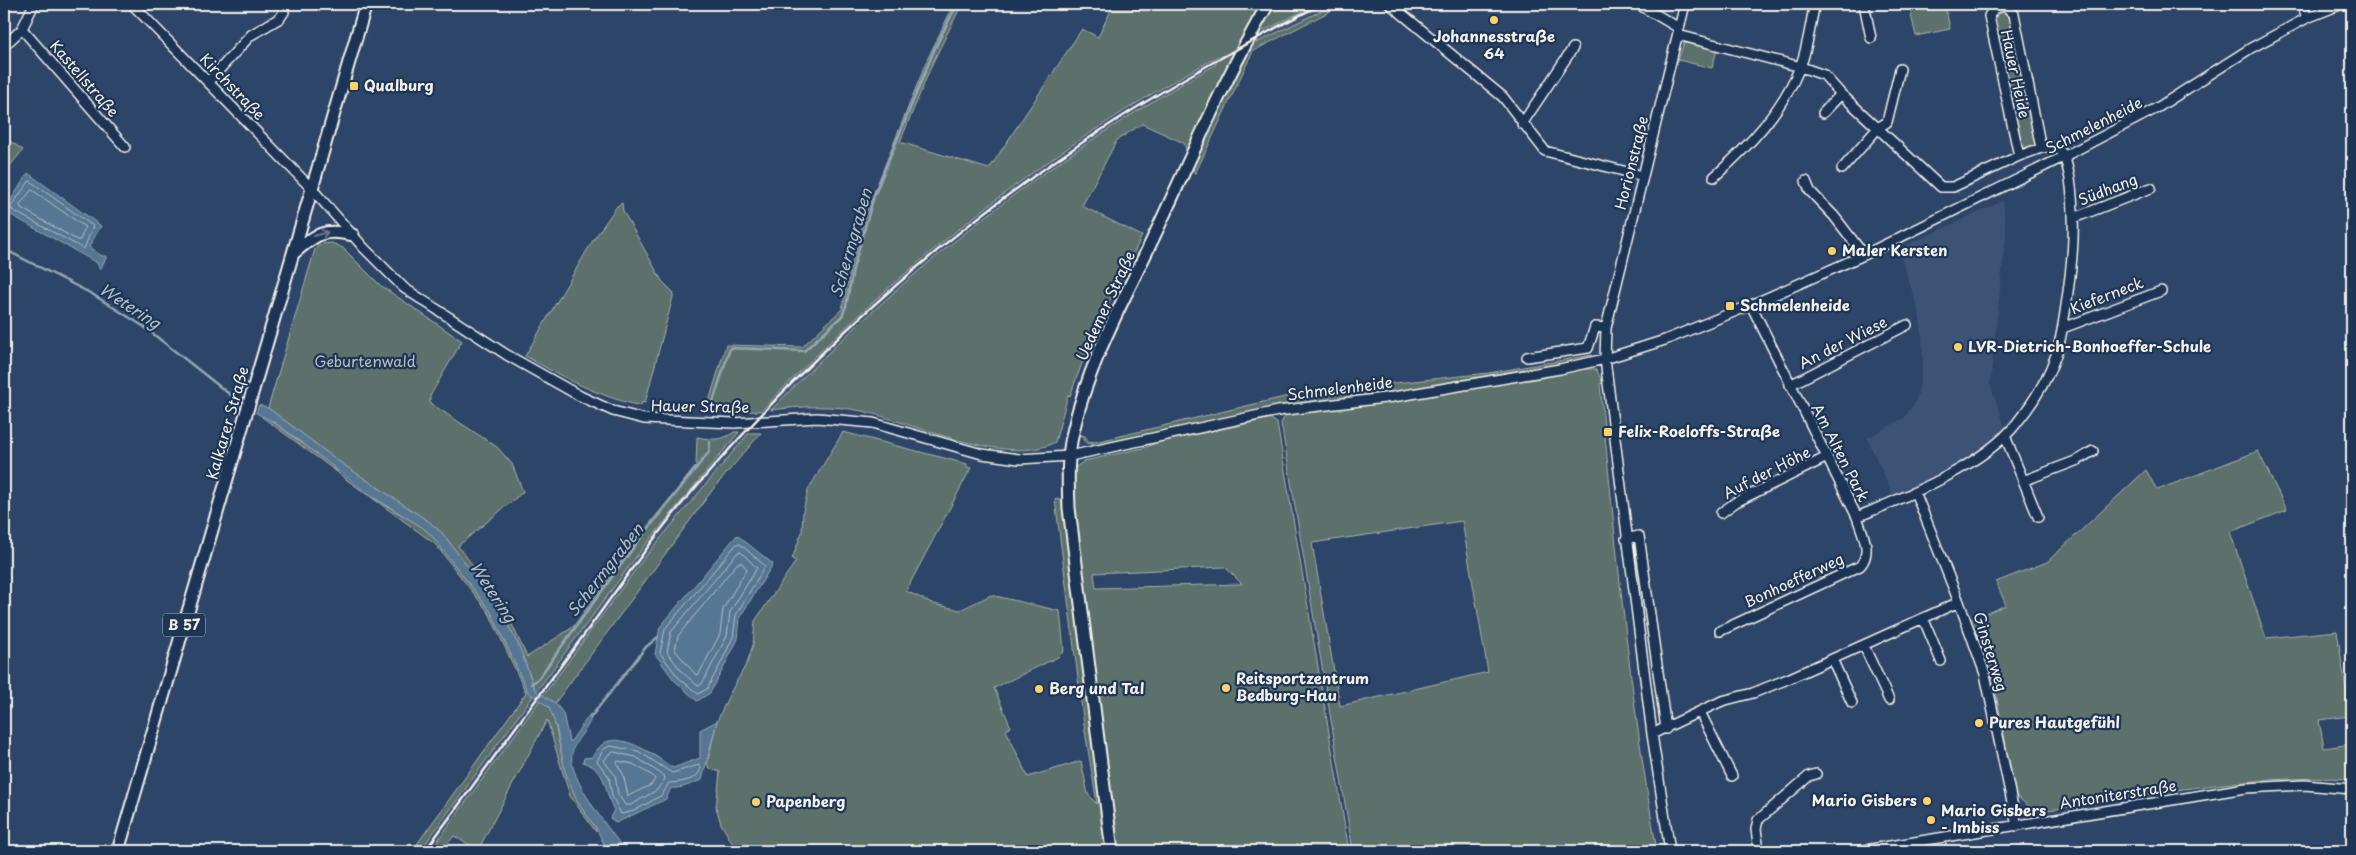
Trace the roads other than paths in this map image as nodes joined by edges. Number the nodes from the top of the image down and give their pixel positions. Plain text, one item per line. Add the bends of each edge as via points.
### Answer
1 (34, 4) edge
2 (132, 4) edge
3 (282, 4) edge
4 (366, 4) edge
5 (1268, 4) edge
6 (1390, 4) edge
7 (1638, 4) edge
8 (1686, 4) edge
9 (1814, 4) edge
10 (1864, 4) edge
11 (2302, 4) edge
12 (2342, 4) edge
13 (2307, 18) junction
14 (22, 29) junction
15 (1679, 31) junction
16 (1871, 38) dead end
17 (4, 46) edge
18 (1573, 48) dead end
19 (1800, 67) junction
20 (1900, 69) dead end
21 (208, 82) junction
22 (1841, 94) junction
23 (1823, 114) dead end
24 (1522, 124) junction
25 (1878, 128) junction
26 (125, 147) dead end
27 (2042, 148) junction
28 (2019, 156) junction
29 (2063, 158) junction
30 (1842, 169) dead end
31 (1643, 176) junction
32 (1714, 177) dead end
33 (1806, 181) dead end
34 (2151, 188) dead end
35 (313, 190) junction
36 (2074, 218) junction
37 (353, 235) junction
38 (295, 252) junction
39 (1864, 255) junction
40 (2161, 291) dead end
41 (1752, 305) junction
42 (1907, 325) dead end
43 (1606, 328) junction
44 (2063, 328) junction
45 (1527, 357) dead end
46 (1605, 359) junction
47 (1790, 384) junction
48 (2005, 436) junction
49 (2093, 451) dead end
50 (1070, 456) junction
51 (1827, 457) junction
52 (2023, 481) junction
53 (1915, 492) junction
54 (1721, 513) dead end
55 (1857, 517) junction
56 (2038, 517) dead end
57 (1626, 539) junction
58 (1959, 602) junction
59 (1924, 620) junction
60 (1720, 632) dead end
61 (1864, 646) junction
62 (1832, 659) junction
63 (1941, 661) dead end
64 (1889, 700) dead end
65 (1852, 702) dead end
66 (1700, 712) junction
67 (1666, 728) junction
68 (1652, 734) junction
69 (1816, 774) dead end
70 (1732, 776) dead end
71 (2352, 790) edge
72 (2017, 826) junction
73 (118, 851) edge
74 (1112, 851) edge
75 (1670, 851) edge
76 (1759, 851) edge
77 (1859, 851) edge

1 - 14 street
2 - 21 street, Kirchstraße
3 - 21 street via 284,12 280,18 251,35
4 - 35 main road, Kalkarer Straße / B 57
5 - 50 main road, Uedemer Straße via 1228,77 1099,352 1073,432
6 - 24 street via 1503,97
7 - 15 street
8 - 15 street, Horionstraße
9 - 19 street
10 - 16 street
11 - 13 street
12 - 13 street, Schmelenheide
13 - 29 street, Schmelenheide via 2251,48 2157,108
14 - 17 street
14 - 26 street, Kastellstraße
15 - 19 street
15 - 31 street, Horionstraße
18 - 24 street
19 - 22 street via 1824,75
19 - 32 street via 1786,95 1760,132
20 - 25 street via 1887,122
21 - 35 street, Kirchstraße
22 - 23 street
22 - 25 street
24 - 31 street via 1545,151
25 - 28 street via 1941,187 1953,187
25 - 30 street
27 - 28 street
27 - 28 street, Hauer Heide via 2014,14 2000,6 1994,8 1989,16
27 - 29 street via 2052,146
29 - 36 street, Am Alten Park via 2068,168
29 - 39 street, Schmelenheide
31 - 43 street, Horionstraße
33 - 39 street via 1810,191
34 - 36 street, Südhang
35 - 37 street, Hauer Straße
35 - 38 main road, Kalkarer Straße / B 57
36 - 44 street, Am Alten Park via 2072,265
38 -> 37 main road via 312,237 332,231
37 - 50 street, Hauer Straße via 404,288 507,355 612,411 644,419 734,423 839,418 895,428 1001,458
38 - 73 main road, Kalkarer Straße / B 57
39 - 41 street, Schmelenheide
40 - 44 street, Kieferneck
41 - 46 street, Schmelenheide via 1665,340
41 - 47 street, Am Alten Park
42 - 47 street, An der Wiese
43 - 45 street via 1595,327 1588,348
43 - 46 street, Horionstraße
44 - 48 street, Am Alten Park via 2042,388
46 - 50 street, Schmelenheide via 1411,394 1278,411
46 - 57 street
47 - 51 street, Am Alten Park
48 - 52 street
48 - 53 street, Am Alten Park via 1972,461
49 - 52 street
50 - 74 main road, Uedemer Straße via 1072,542
51 - 54 street, Auf der Höhe via 1736,502
51 - 55 street, Am Alten Park
52 - 56 street
53 - 55 street, Am Alten Park
53 - 58 street, Ginsterweg
55 - 60 street, Bonhoefferweg via 1867,551 1860,566
57 - 67 street via 1639,536
57 - 68 street
58 - 59 street
58 - 72 street, Ginsterweg via 1985,674
59 - 61 street
59 - 63 street
61 - 62 street
61 - 64 street
62 - 65 street
62 - 66 street
66 - 67 street
66 - 70 street
67 - 68 street
68 - 75 street
69 - 76 street via 1809,776 1758,820
71 - 72 street, Antoniterstraße via 2304,785 2246,788
72 - 77 street, Antoniterstraße

